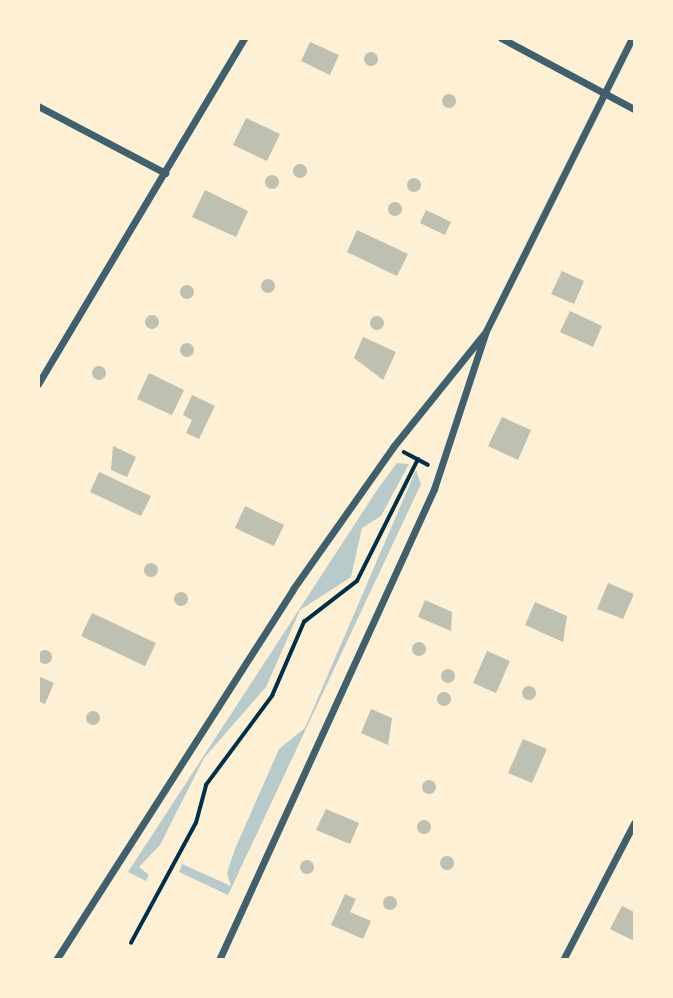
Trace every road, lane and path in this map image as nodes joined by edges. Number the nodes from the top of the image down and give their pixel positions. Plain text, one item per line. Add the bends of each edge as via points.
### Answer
1 (244, 38) edge
2 (501, 38) edge
3 (632, 38) edge
4 (607, 95) junction
5 (38, 106) edge
6 (635, 109) edge
7 (164, 173) junction
8 (486, 331) junction
9 (38, 384) edge
10 (393, 447) junction
11 (418, 460) junction
12 (440, 471) junction
13 (635, 823) edge
14 (131, 943) dead end
15 (55, 960) edge
16 (219, 960) edge
17 (563, 960) edge

1 - 7 street
2 - 4 street
3 - 4 street
4 - 6 street
4 - 8 street
5 - 7 street
7 - 9 street
8 - 10 street
8 - 12 street
10 - 11 path
10 - 15 street via 115,860 82,926
11 - 12 path
11 - 14 path via 357,581 304,622 272,696 206,785 196,823
12 - 16 street
13 - 17 street

